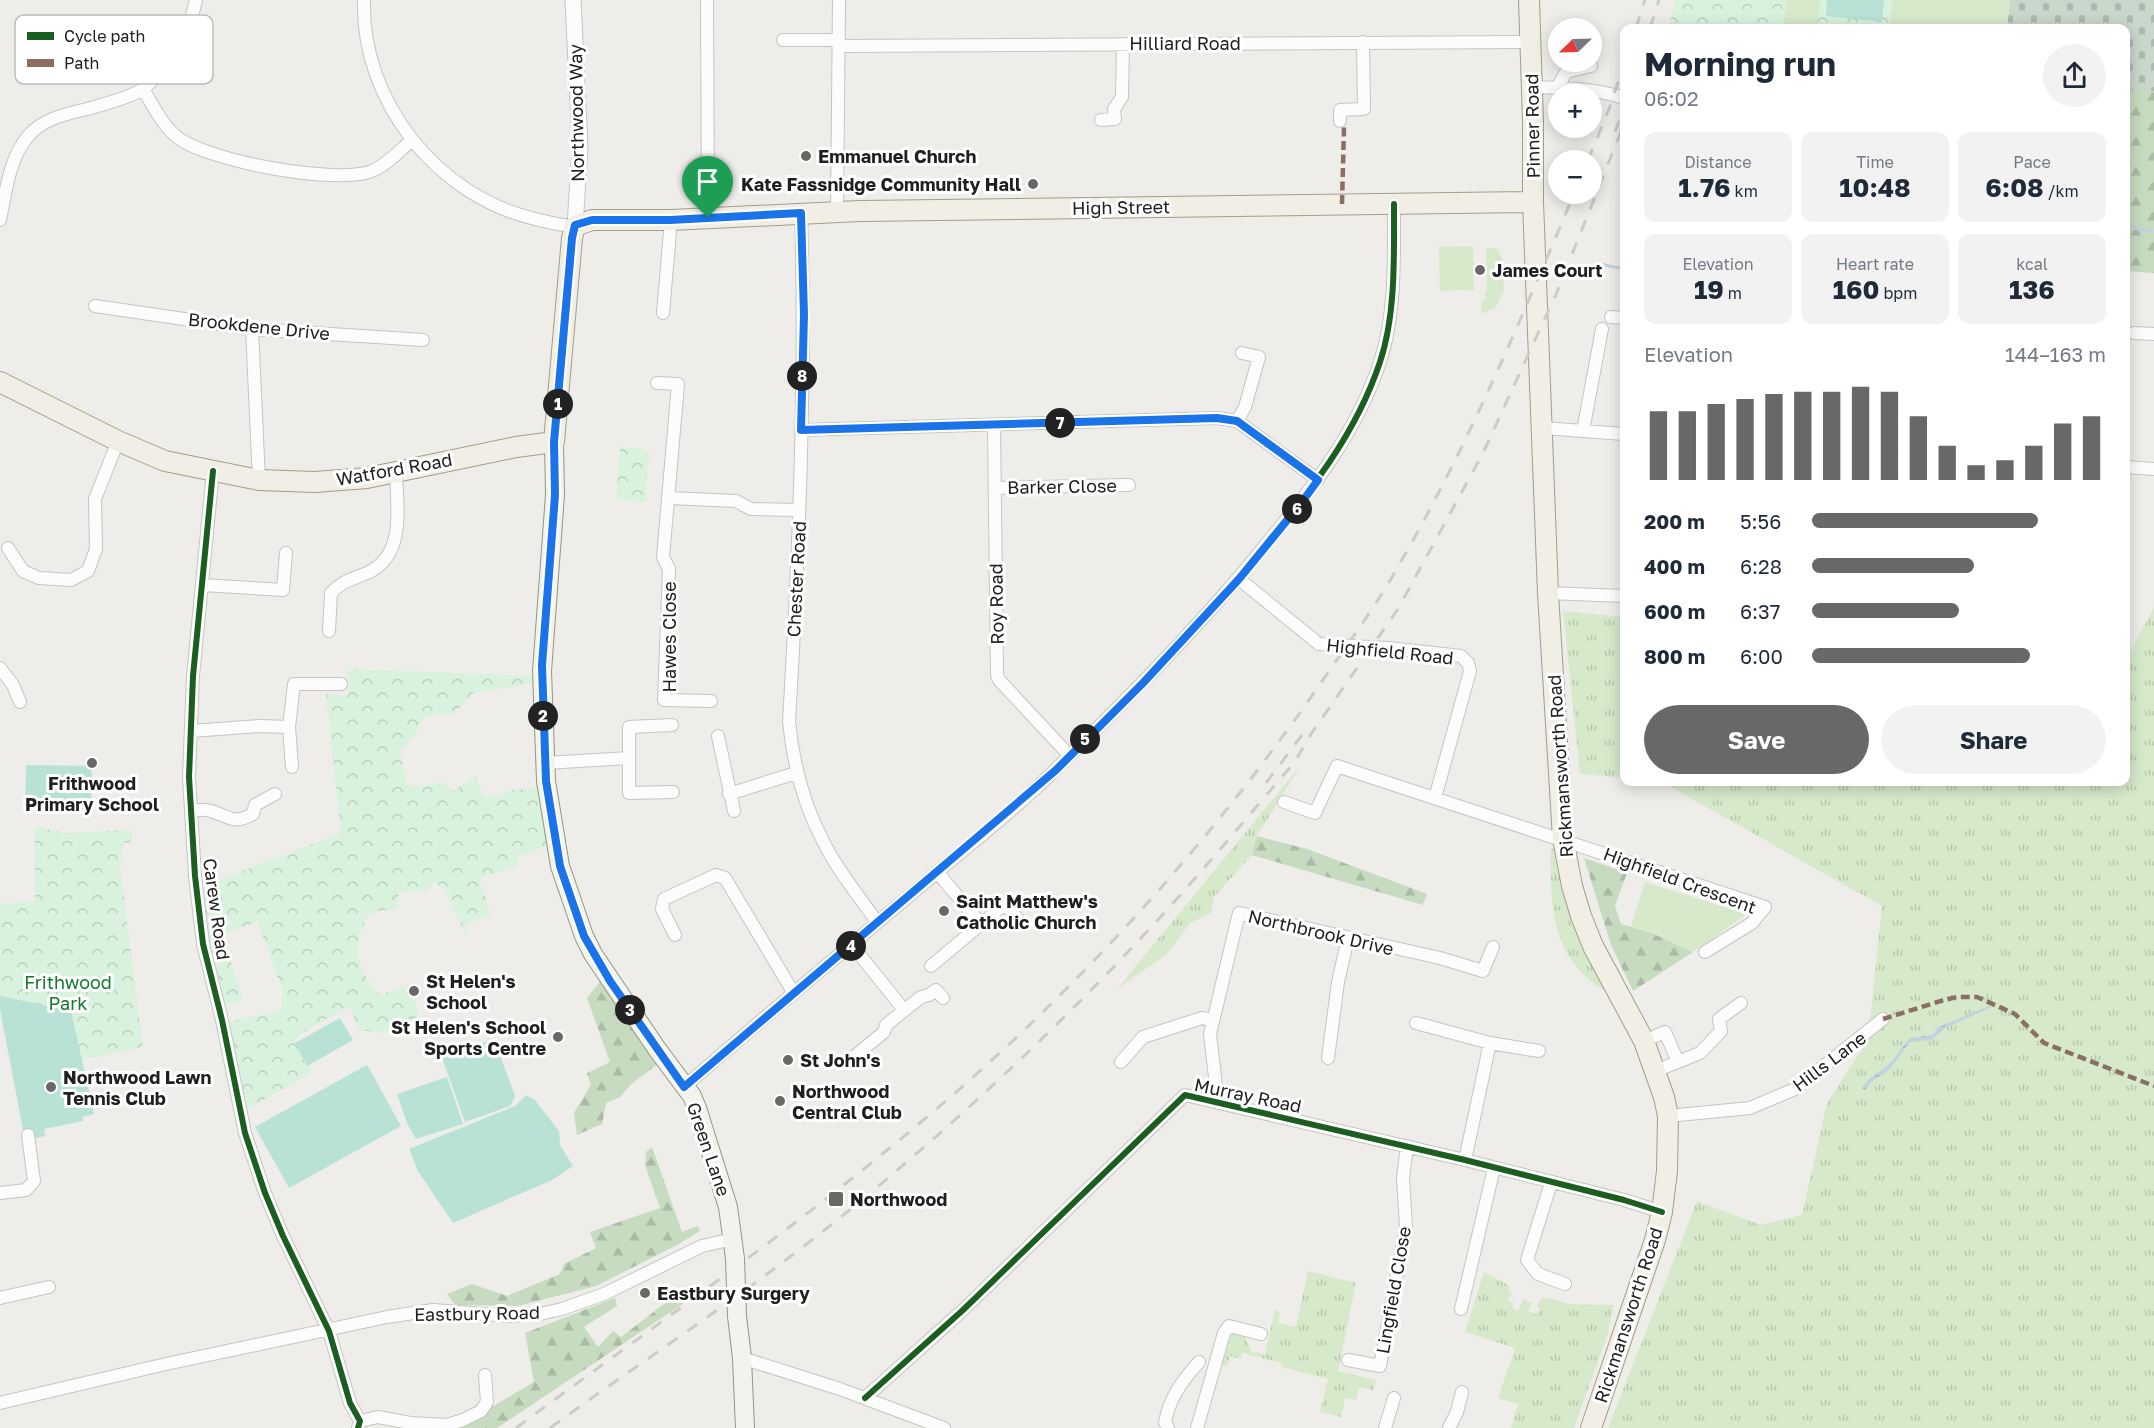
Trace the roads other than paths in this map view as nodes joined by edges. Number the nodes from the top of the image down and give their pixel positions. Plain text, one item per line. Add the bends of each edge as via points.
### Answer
1 (196, 0) edge
2 (364, 0) edge
3 (573, 0) edge
4 (707, 0) edge
5 (839, 0) edge
6 (1529, 0) edge
7 (192, 15) edge
8 (783, 40) dead end
9 (1363, 42) junction
10 (1530, 42) junction
11 (839, 43) junction
12 (1123, 44) junction
13 (148, 84) edge
14 (1532, 87) junction
15 (1548, 88) edge
16 (143, 89) junction
17 (1602, 91) edge
18 (1620, 97) edge
19 (1101, 120) dead end
20 (1340, 121) dead end
21 (412, 140) junction
22 (1533, 202) junction
23 (1394, 204) junction
24 (837, 212) junction
25 (801, 213) junction
26 (708, 218) junction
27 (0, 220) edge
28 (670, 220) junction
29 (575, 225) junction
30 (1536, 252) joint
31 (95, 306) dead end
32 (663, 313) dead end
33 (1611, 317) dead end
34 (1620, 318) edge
35 (252, 328) junction
36 (1602, 329) dead end
37 (2134, 333) dead end
38 (2154, 334) edge
39 (423, 340) dead end
40 (1242, 353) dead end
41 (0, 382) edge
42 (657, 383) dead end
43 (1237, 421) junction
44 (994, 424) junction
45 (1543, 428) junction
46 (801, 430) junction
47 (1583, 431) junction
48 (1620, 434) edge
49 (118, 441) junction
50 (554, 442) junction
51 (2130, 467) edge
52 (2154, 469) edge
53 (213, 471) junction
54 (396, 473) junction
55 (259, 480) junction
56 (1318, 480) junction
57 (1129, 485) dead end
58 (995, 488) junction
59 (669, 498) junction
60 (799, 510) junction
61 (8, 548) dead end
62 (286, 553) dead end
63 (1239, 579) junction
64 (202, 585) junction
65 (1548, 593) junction
66 (1620, 596) edge
67 (329, 631) dead end
68 (0, 669) edge
69 (341, 684) dead end
70 (711, 701) dead end
71 (20, 702) dead end
72 (672, 725) dead end
73 (289, 728) junction
74 (191, 731) junction
75 (718, 736) dead end
76 (1069, 755) junction
77 (629, 759) junction
78 (545, 763) junction
79 (292, 767) dead end
80 (796, 773) junction
81 (673, 792) dead end
82 (275, 794) dead end
83 (729, 794) junction
84 (1435, 798) junction
85 (1284, 801) dead end
86 (191, 811) junction
87 (734, 811) dead end
88 (1563, 839) junction
89 (937, 872) junction
90 (877, 922) junction
91 (981, 924) junction
92 (1023, 925) dead end
93 (675, 935) dead end
94 (1348, 938) junction
95 (852, 945) junction
96 (1492, 947) dead end
97 (1704, 952) dead end
98 (931, 966) dead end
99 (793, 992) junction
100 (943, 998) dead end
101 (1741, 1003) dead end
102 (904, 1010) junction
103 (1883, 1019) dead end
104 (1213, 1020) junction
105 (1416, 1023) dead end
106 (1644, 1041) junction
107 (1490, 1042) junction
108 (1539, 1051) dead end
109 (855, 1056) dead end
110 (1328, 1058) dead end
111 (1121, 1062) dead end
112 (1677, 1062) junction
113 (1655, 1071) junction
114 (684, 1087) junction
115 (1218, 1103) junction
116 (1668, 1116) junction
117 (28, 1135) dead end
118 (1407, 1146) junction
119 (1465, 1160) junction
120 (1494, 1168) junction
121 (1551, 1183) junction
122 (0, 1193) edge
123 (1662, 1212) junction
124 (733, 1239) junction
125 (1565, 1284) dead end
126 (49, 1287) dead end
127 (0, 1298) edge
128 (1461, 1309) dead end
129 (329, 1331) junction
130 (1261, 1334) dead end
131 (742, 1358) junction
132 (1348, 1360) dead end
133 (1199, 1362) dead end
134 (485, 1375) dead end
135 (1462, 1392) dead end
136 (865, 1398) junction
137 (1394, 1398) dead end
138 (0, 1403) edge
139 (359, 1424) edge
140 (745, 1428) edge
141 (944, 1428) edge
142 (1168, 1428) edge
143 (1197, 1428) edge
144 (1385, 1428) edge
145 (1449, 1428) edge
146 (1591, 1428) edge

1 - 7 street
2 - 21 street via 364,29 372,64 389,105
3 - 29 street, Northwood Way via 580,147
4 - 26 street
5 - 11 street
6 - 10 main road, Pinner Road
8 - 11 street, Hilliard Road
9 - 10 street, Hilliard Road
9 - 12 street, Hilliard Road
9 - 20 street via 1364,109 1340,110
10 - 14 main road, Pinner Road
11 - 12 street, Hilliard Road
11 - 24 street
12 - 19 street via 1122,98 1114,109 1115,119
13 - 16 street
14 - 15 street
14 - 22 main road, Pinner Road
16 - 21 street via 178,139 242,163 327,175 367,172
16 - 27 street via 62,115 30,134 11,167
17 - 18 street
21 - 29 street via 446,174 483,200 517,215
22 - 23 main road, High Street
22 - 30 main road, Pinner Road
23 - 24 main road, High Street
23 - 56 street via 1393,284 1385,344 1361,409
24 - 25 main road, High Street
25 - 26 main road, High Street
25 - 46 street, Chester Road
26 - 28 main road, High Street
28 - 29 main road, High Street via 592,220
28 - 32 street
29 - 50 main road, Green Lane
30 - 45 main road, Rickmansworth Road
31 - 35 street, Brookdene Drive
33 - 34 street
35 - 39 street, Brookdene Drive
35 - 55 street
36 - 47 street
37 - 38 street
40 - 43 street via 1259,357 1245,407
41 - 49 main road, Watford Road
42 - 59 street via 678,384
43 - 44 street via 1217,418
43 - 56 street
44 - 46 street
44 - 58 street, Roy Road
45 - 47 street
45 - 65 main road, Rickmansworth Road
46 - 60 street, Chester Road
47 - 48 street
49 - 53 main road, Watford Road via 165,461
49 - 61 street via 95,499 96,549 88,571 71,580 39,578 23,571
50 - 54 main road, Watford Road
50 - 78 main road, Green Lane via 555,495 542,665
51 - 52 street
53 - 55 main road, Watford Road
53 - 64 street, Carew Road
54 - 55 main road, Watford Road via 315,482
54 - 67 street via 395,545 388,558 331,593
56 - 63 street
57 - 58 street, Barker Close
58 - 76 street, Roy Road via 997,675
59 - 60 street via 736,501 751,509
59 - 70 street, Hawes Close via 663,557 669,569 664,700
60 - 80 street, Chester Road via 789,721
62 - 64 street via 283,590
63 - 76 street via 1143,683
63 - 84 street, Highfield Road, bridge via 1319,644 1452,655 1468,663 1470,671
64 - 74 street, Carew Road
65 - 66 street
65 - 88 main road, Rickmansworth Road
68 - 71 street
69 - 73 street via 294,684
72 - 77 street via 629,727
73 - 74 street
73 - 79 street
74 - 86 street, Carew Road
75 - 83 street
76 - 89 street
77 - 78 street
77 - 81 street via 629,794
78 - 114 main road, Green Lane via 560,866 584,936 610,981
80 - 83 street
80 - 90 street, Chester Road via 824,843
82 - 86 street via 255,805 253,814 244,819 230,820 209,810
83 - 87 street
84 - 85 street via 1337,766 1315,813
84 - 88 street
86 - 129 street, Carew Road via 203,944 245,1133 283,1236
88 - 97 street, Highfield Crescent via 1765,907 1752,923
88 - 106 main road, Rickmansworth Road via 1572,886 1593,946
89 - 90 street
89 - 91 street
90 - 95 street
91 - 92 street via 1005,904
91 - 98 street
93 - 99 street via 662,909 664,899 720,875
94 - 96 street, Northbrook Drive via 1483,970
94 - 104 street, Northbrook Drive via 1239,913
94 - 110 street
95 - 99 street
95 - 102 street
99 - 114 street
100 - 102 street via 936,990
101 - 112 street via 1719,1019 1721,1031 1700,1053
102 - 109 street
103 - 116 street, Hills Lane via 1795,1089 1750,1108
104 - 111 street via 1202,1018 1143,1036
104 - 115 street via 1210,1034
105 - 107 street
106 - 112 street via 1665,1032
106 - 113 main road, Rickmansworth Road
107 - 108 street
107 - 119 street
112 - 113 street
113 - 116 main road, Rickmansworth Road
114 - 124 main road, Green Lane via 706,1133 728,1207
115 - 118 street, Murray Road
115 - 136 street, Murray Road via 1185,1095 963,1310
116 - 123 main road, Rickmansworth Road
117 - 122 street via 34,1181 26,1190
118 - 119 street, Murray Road
118 - 132 street, Lingfield Close via 1403,1178 1406,1226 1380,1366
119 - 120 street, Murray Road
120 - 121 street, Murray Road
120 - 128 street
121 - 123 street, Murray Road
121 - 125 street via 1527,1260 1538,1274
123 - 146 main road, Rickmansworth Road
124 - 129 street, Eastbury Road via 702,1246 604,1294 562,1309 509,1316 433,1310
124 - 131 main road, Green Lane, bridge
126 - 127 street
129 - 138 street, Eastbury Road
129 - 139 street, Carew Road
130 - 143 street via 1229,1326 1224,1333
131 - 136 street
131 - 140 main road, Green Lane
133 - 142 street via 1168,1404
134 - 139 street via 487,1402 481,1411 463,1420 447,1425 378,1417
135 - 145 street
136 - 141 street
137 - 144 street

